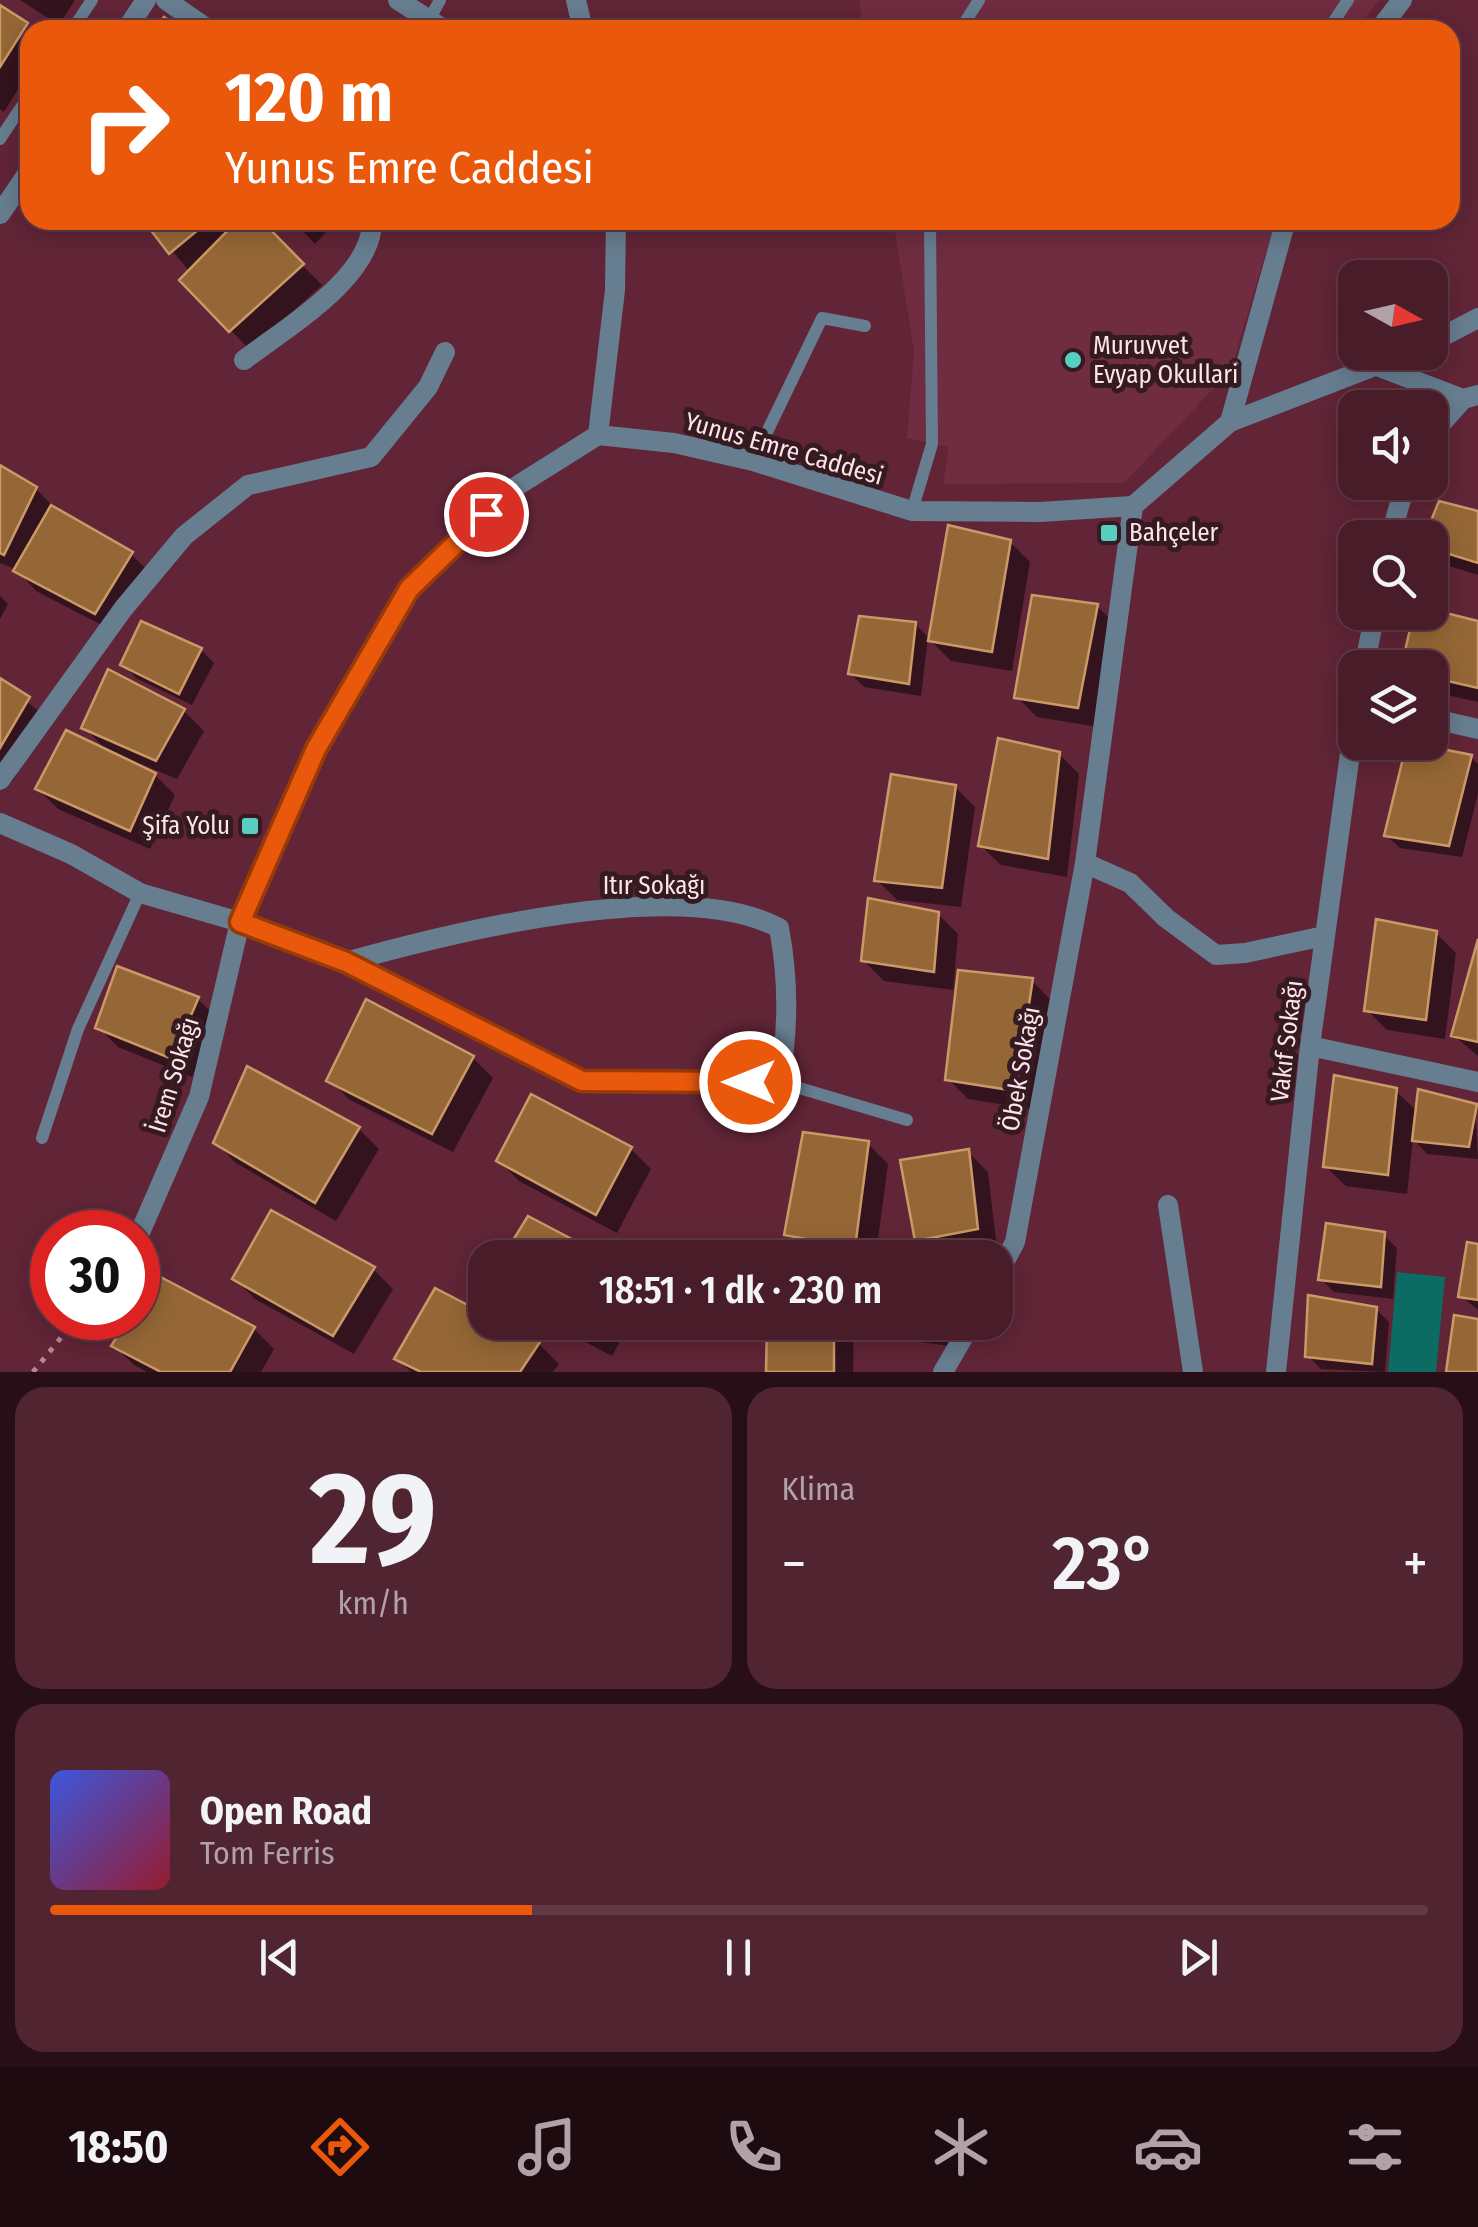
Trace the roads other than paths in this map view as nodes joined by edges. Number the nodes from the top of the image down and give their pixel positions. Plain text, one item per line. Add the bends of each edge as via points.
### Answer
1 (166, 0) edge
2 (398, 0) edge
3 (1402, 0) edge
4 (194, 20) edge
5 (429, 20) edge
6 (1387, 20) edge
7 (20, 109) edge
8 (0, 139) edge
9 (20, 185) edge
10 (0, 214) edge
11 (373, 230) edge
12 (616, 230) edge
13 (930, 230) edge
14 (1283, 230) edge
15 (1478, 318) edge
16 (865, 326) dead end
17 (1448, 333) edge
18 (445, 352) dead end
19 (244, 360) dead end
20 (1366, 370) edge
21 (1389, 370) edge
22 (1470, 397) edge
23 (1448, 418) edge
24 (1230, 422) junction
25 (598, 434) junction
26 (753, 461) junction
27 (1133, 506) junction
28 (912, 511) junction
29 (1448, 722) edge
30 (1478, 729) edge
31 (1349, 760) edge
32 (0, 780) edge
33 (0, 824) edge
34 (1085, 864) junction
35 (140, 893) junction
36 (240, 922) junction
37 (1324, 936) junction
38 (346, 962) junction
39 (1310, 1046) junction
40 (779, 1082) junction
41 (1478, 1082) edge
42 (906, 1120) dead end
43 (42, 1138) dead end
44 (1168, 1205) dead end
45 (150, 1210) edge
46 (1013, 1246) edge
47 (964, 1340) edge
48 (951, 1369) edge
49 (1193, 1372) edge
50 (1276, 1372) edge

1 - 4 street
2 - 5 street
3 - 6 street
7 - 8 lane
9 - 10 street
11 - 19 street via 338,288
12 - 25 street
13 - 28 lane via 932,444
14 - 24 street
15 - 17 street
16 - 26 lane via 822,318
18 - 32 street via 428,387 371,457 248,485 184,536
20 - 24 street
21 - 22 street
22 - 23 street
24 - 27 street
25 - 26 street, Yunus Emre Caddesi via 674,442
25 - 36 street via 512,489 409,589 316,749
26 - 28 street, Yunus Emre Caddesi
27 - 28 street, Yunus Emre Caddesi
27 - 34 street, Öbek Sokağı
29 - 30 street
31 - 37 street, Vakıf Sokağı
33 - 35 street
34 - 37 street via 1130,883 1216,955
34 - 46 street, Öbek Sokağı
35 - 36 street
35 - 43 lane via 78,1029
36 - 38 street
36 - 45 street, İrem Sokağı via 199,1097
37 - 39 street, Vakıf Sokağı
38 - 40 street via 582,1081
38 - 40 street, Itır Sokağı via 438,936 620,907 749,912 780,928 788,1037
39 - 41 street
39 - 50 street, Vakıf Sokağı
40 - 42 lane
44 - 49 street
47 - 48 street

